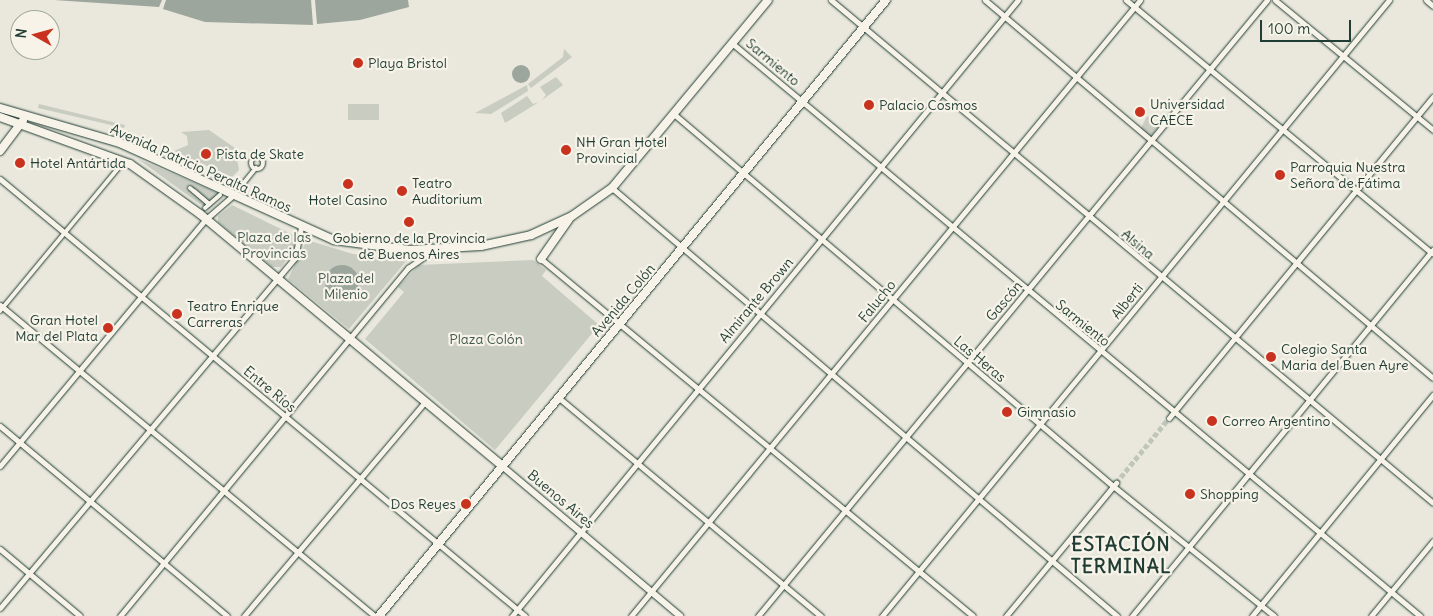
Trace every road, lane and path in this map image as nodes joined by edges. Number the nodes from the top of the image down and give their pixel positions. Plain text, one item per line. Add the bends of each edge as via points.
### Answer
1 (768, 0) edge
2 (831, 0) edge
3 (886, 0) edge
4 (985, 0) edge
5 (1018, 0) edge
6 (1126, 0) edge
7 (1140, 0) edge
8 (1267, 0) edge
9 (1275, 0) edge
10 (1389, 0) edge
11 (1426, 0) edge
12 (1433, 6) edge
13 (1134, 7) junction
14 (1004, 16) junction
15 (863, 28) junction
16 (733, 44) junction
17 (1343, 56) junction
18 (1210, 69) junction
19 (1076, 77) junction
20 (941, 94) junction
21 (1433, 97) edge
22 (802, 102) junction
23 (0, 108) edge
24 (26, 114) junction
25 (675, 115) junction
26 (0, 117) edge
27 (1416, 117) junction
28 (22, 123) junction
29 (1282, 129) junction
30 (1433, 130) edge
31 (1151, 140) junction
32 (0, 151) edge
33 (1012, 154) junction
34 (119, 167) dead end
35 (880, 167) junction
36 (256, 168) dead end
37 (744, 173) junction
38 (0, 179) edge
39 (234, 180) dead end
40 (239, 183) junction
41 (612, 188) junction
42 (1356, 190) junction
43 (220, 195) dead end
44 (234, 195) junction
45 (1223, 201) junction
46 (208, 205) junction
47 (572, 216) junction
48 (1088, 217) junction
49 (206, 219) junction
50 (300, 228) junction
51 (952, 228) junction
52 (65, 234) junction
53 (821, 239) junction
54 (682, 249) junction
55 (432, 251) junction
56 (1432, 252) edge
57 (541, 259) joint
58 (1296, 263) junction
59 (1161, 277) junction
60 (277, 279) junction
61 (1026, 291) junction
62 (141, 296) junction
63 (892, 301) junction
64 (1, 308) edge
65 (758, 314) junction
66 (620, 323) junction
67 (1370, 325) junction
68 (350, 338) junction
69 (1234, 338) junction
70 (1100, 352) junction
71 (211, 355) junction
72 (967, 363) junction
73 (79, 371) junction
74 (831, 376) junction
75 (1433, 378) edge
76 (699, 387) junction
77 (1433, 395) edge
78 (559, 398) junction
79 (1308, 400) junction
80 (425, 402) junction
81 (1173, 412) junction
82 (286, 416) junction
83 (1169, 418) tunnel mouth
84 (1041, 424) junction
85 (0, 426) edge
86 (149, 429) junction
87 (904, 440) junction
88 (20, 442) junction
89 (771, 447) junction
90 (1380, 459) junction
91 (637, 463) junction
92 (0, 466) edge
93 (502, 466) junction
94 (1248, 473) junction
95 (360, 479) junction
96 (1115, 485) junction
97 (224, 492) junction
98 (90, 499) junction
99 (978, 501) junction
100 (1433, 503) edge
101 (846, 509) junction
102 (708, 522) junction
103 (580, 532) junction
104 (1319, 532) junction
105 (1433, 541) edge
106 (438, 544) junction
107 (1187, 548) junction
108 (0, 549) edge
109 (297, 553) junction
110 (1052, 562) junction
111 (164, 564) junction
112 (919, 571) junction
113 (29, 573) junction
114 (783, 585) junction
115 (651, 592) junction
116 (1391, 592) junction
117 (1261, 605) junction
118 (0, 608) edge
119 (517, 609) junction
120 (80, 616) edge
121 (120, 616) edge
122 (227, 616) edge
123 (244, 616) edge
124 (374, 616) edge
125 (379, 616) edge
126 (512, 616) edge
127 (525, 616) edge
128 (630, 616) edge
129 (680, 616) edge
130 (758, 616) edge
131 (821, 616) edge
132 (882, 616) edge
133 (973, 616) edge
134 (1006, 616) edge
135 (1117, 616) edge
136 (1132, 616) edge
137 (1252, 616) edge
138 (1274, 616) edge
139 (1371, 616) edge
140 (1420, 616) edge

1 - 16 main road, Avenida Patricio Peralta Ramos
2 - 15 street, Alsina
3 - 15 main road, Avenida Colón
4 - 14 street
5 - 14 street, Almirante Brown
6 - 13 street
7 - 13 street, Falucho
8 - 18 street, Gascón
9 - 17 street
10 - 17 street, Alberti
11 - 12 street
13 - 18 street
13 - 19 street, Falucho
14 - 19 street
14 - 20 street, Almirante Brown
15 - 20 street, Alsina
15 - 22 main road, Avenida Colón
16 - 22 street, Sarmiento
16 - 25 main road, Avenida Patricio Peralta Ramos
17 - 27 street
17 - 29 street, Alberti
18 - 29 street
18 - 31 street, Gascón
19 - 31 street
19 - 33 street, Falucho
20 - 33 street, Alsina
20 - 35 street, Almirante Brown
21 - 27 street
22 - 35 street, Sarmiento
22 - 37 main road, Avenida Colón
23 - 24 main road, Avenida Patricio Peralta Ramos
24 - 28 main road
24 - 44 main road, Avenida Patricio Peralta Ramos via 114,140
25 - 37 street, Las Heras
25 - 41 main road, Avenida Patricio Peralta Ramos
26 - 28 main road, Avenida Patricio Peralta Ramos
27 - 30 street
27 - 42 street
28 - 32 main road
28 - 49 main road, Avenida Patricio Peralta Ramos via 124,160
29 - 42 street
29 - 45 street, Alberti
31 - 45 street
31 - 48 street, Gascón
33 - 48 street, Alsina
33 - 51 street, Falucho
34 - 52 street
35 - 51 street, Sarmiento
35 - 53 street, Almirante Brown
36 - 40 street
37 - 53 street, Las Heras
37 - 54 main road, Avenida Colón
38 - 52 street, Entre Ríos
39 - 40 street
40 - 44 street
41 - 47 main road, Avenida Patricio Peralta Ramos
41 - 54 street
42 - 56 street
42 - 58 street
43 - 46 street
44 - 49 street
44 - 50 main road, Avenida Patricio Peralta Ramos
45 - 58 street
45 - 59 street, Alberti
46 - 46 street via 209,200 190,188 205,204
47 - 55 main road, Avenida Patricio Peralta Ramos via 519,239
47 - 57 main road
48 - 59 street, Alsina
48 - 61 street, Gascón
49 - 60 main road, Avenida Patricio Peralta Ramos
49 - 62 street
50 - 55 main road, Avenida Patricio Peralta Ramos via 357,245
50 - 60 street via 297,255
51 - 61 street, Sarmiento
51 - 63 street, Falucho
52 - 62 street, Entre Ríos
52 - 64 street
53 - 63 street, Las Heras
53 - 65 street, Almirante Brown
54 - 65 street
54 - 66 main road, Avenida Colón
55 - 68 street via 408,268
56 - 67 street
57 - 66 street
58 - 67 street
58 - 69 street
59 - 69 street, Alsina
59 - 70 street, Alberti
60 - 68 main road, Buenos Aires
60 - 71 street
61 - 70 street, Sarmiento
61 - 72 street, Gascón
62 - 71 street, Entre Ríos
62 - 73 street
63 - 72 street, Las Heras
63 - 74 street, Falucho
64 - 73 street
65 - 74 street
65 - 76 street, Almirante Brown
66 - 76 street
66 - 78 main road, Avenida Colón
67 - 75 street
67 - 79 street
68 - 80 main road, Buenos Aires
68 - 82 street
69 - 79 street, Alsina
69 - 81 street
70 - 81 street, Sarmiento
70 - 84 street, Alberti
71 - 82 street, Entre Ríos
71 - 86 street
72 - 84 street, Las Heras
72 - 87 street, Gascón
73 - 86 street
73 - 88 street
74 - 87 street
74 - 89 street, Falucho
76 - 89 street
76 - 91 street, Almirante Brown
77 - 90 street
78 - 91 street
78 - 93 main road, Avenida Colón
79 - 90 street, Alsina
79 - 94 street
80 - 93 main road, Buenos Aires
80 - 95 street
81 - 83 street
81 - 94 street, Sarmiento
82 - 95 street, Entre Ríos
82 - 97 street
84 - 96 street, Las Heras
84 - 99 street, Alberti
85 - 88 street
86 - 97 street
86 - 98 street
87 - 99 street
87 - 101 street, Gascón
88 - 92 street
88 - 98 street
89 - 101 street
89 - 102 street, Falucho
90 - 100 street, Alsina
90 - 104 street
91 - 102 street
91 - 103 street, Almirante Brown
93 - 103 street, Buenos Aires
93 - 106 main road, Avenida Colón
94 - 104 street, Sarmiento
94 - 107 street
95 - 106 street, Entre Ríos
95 - 109 street
96 - 107 street, Las Heras
96 - 110 street
97 - 109 street
97 - 111 street
98 - 111 street
98 - 113 street
99 - 110 street
99 - 112 street, Alberti
101 - 112 street
101 - 114 street, Gascón
102 - 114 street
102 - 115 street, Falucho
103 - 115 street, Buenos Aires
103 - 119 street, Almirante Brown
104 - 116 street, Sarmiento
104 - 117 street
105 - 116 street
106 - 119 street, Entre Ríos
106 - 125 main road, Avenida Colón
107 - 117 street, Las Heras
107 - 136 street
108 - 113 street
109 - 123 street
109 - 124 street
110 - 134 street
110 - 135 street
111 - 121 street
111 - 122 street
112 - 132 street, Alberti
112 - 133 street
113 - 118 street
113 - 120 street
114 - 130 street, Gascón
114 - 131 street
115 - 128 street, Falucho
115 - 129 street, Buenos Aires
116 - 139 street
116 - 140 street, Sarmiento
117 - 137 street
117 - 138 street, Las Heras
119 - 126 street, Almirante Brown
119 - 127 street, Entre Ríos

